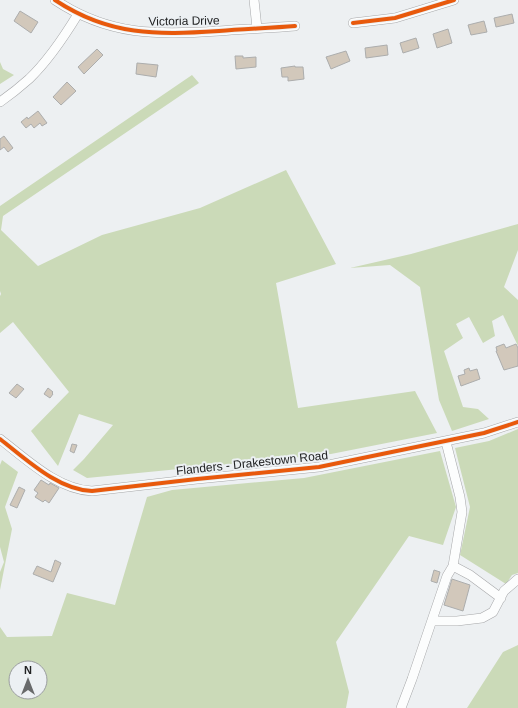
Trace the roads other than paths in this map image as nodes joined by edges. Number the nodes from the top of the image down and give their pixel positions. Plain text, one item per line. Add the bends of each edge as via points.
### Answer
1 (55, 0) edge
2 (254, 0) edge
3 (420, 0) edge
4 (454, 0) edge
5 (422, 10) junction
6 (78, 14) junction
7 (353, 23) dead end
8 (295, 26) dead end
9 (256, 28) junction
10 (0, 102) edge
11 (518, 422) edge
12 (0, 439) edge
13 (446, 442) junction
14 (453, 566) junction
15 (518, 579) edge
16 (501, 598) junction
17 (432, 620) junction
18 (401, 708) edge

1 - 6 street, Victoria Drive
2 - 9 street
3 - 5 street
4 - 5 street
5 - 7 street via 383,20
6 - 9 street, Victoria Drive via 112,26 145,33 173,34
6 - 10 street via 40,67
8 - 9 street, Victoria Drive
11 - 13 street, Flanders - Drakestown Road
12 - 13 street, Flanders - Drakestown Road via 65,486 92,491 320,467
13 - 14 street via 462,505
14 - 16 street
14 - 17 street
15 - 16 street via 504,591
16 - 17 street via 492,612 482,618
17 - 18 street

